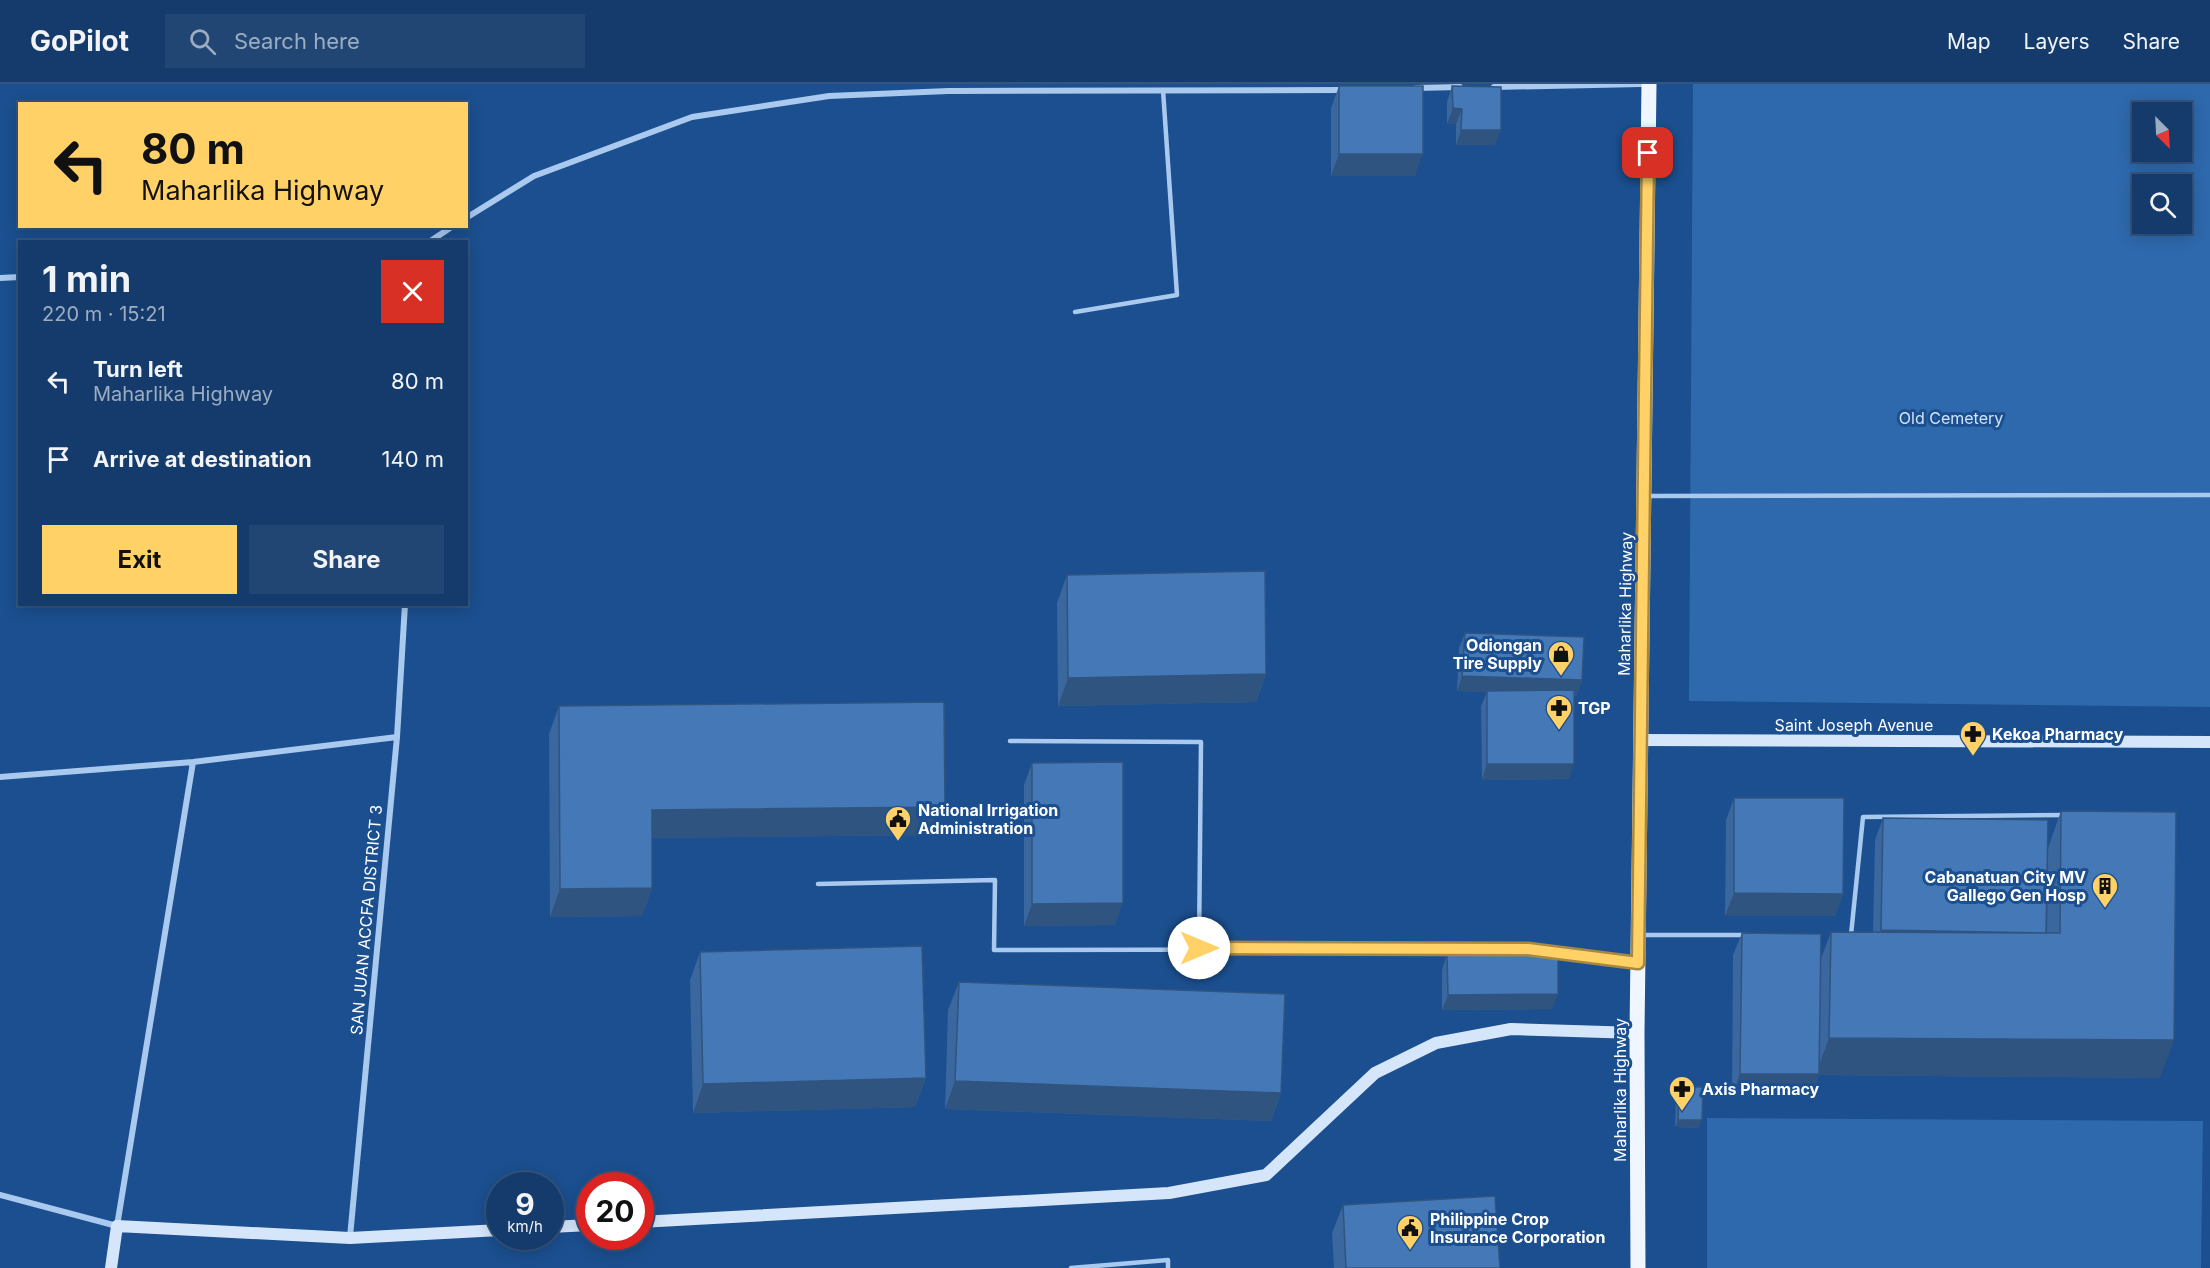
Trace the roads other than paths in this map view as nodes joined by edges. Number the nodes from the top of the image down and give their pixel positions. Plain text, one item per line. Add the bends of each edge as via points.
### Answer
1 (1641, 84) edge
2 (1649, 84) edge
3 (1292, 87) edge
4 (1467, 87) edge
5 (1490, 87) edge
6 (1408, 88) edge
7 (1163, 90) junction
8 (1350, 90) edge
9 (468, 217) edge
10 (450, 228) edge
11 (432, 240) edge
12 (0, 278) edge
13 (18, 278) edge
14 (1075, 312) dead end
15 (2210, 495) edge
16 (1645, 496) junction
17 (405, 606) edge
18 (397, 737) junction
19 (1641, 740) junction
20 (1010, 741) dead end
21 (2210, 742) edge
22 (193, 762) junction
23 (0, 777) edge
24 (2069, 815) edge
25 (818, 884) dead end
26 (1638, 935) junction
27 (1757, 935) edge
28 (1840, 935) edge
29 (1199, 948) junction
30 (1638, 963) junction
31 (1637, 1033) junction
32 (0, 1195) edge
33 (654, 1221) edge
34 (117, 1226) junction
35 (486, 1231) edge
36 (350, 1238) junction
37 (111, 1268) edge
38 (1071, 1268) edge
39 (1168, 1268) edge
40 (1638, 1268) edge

1 - 5 street
2 - 16 main road, Maharlika Highway
3 - 7 street
3 - 8 street
4 - 6 street
7 - 9 street via 829,96 692,117 534,176
7 - 14 lane via 1177,295
10 - 11 street
12 - 13 street
15 - 16 lane
16 - 19 main road, Maharlika Highway
17 - 18 street, SAN JUAN ACCFA DISTRICT 3
18 - 22 street
18 - 36 street, SAN JUAN ACCFA DISTRICT 3
19 - 21 street, Saint Joseph Avenue
19 - 26 main road, Maharlika Highway
20 - 29 lane via 1201,742
22 - 23 street
22 - 34 street
24 - 28 lane via 1863,817 1851,935
25 - 29 lane via 995,880 994,950
26 - 27 lane
26 - 30 main road, Maharlika Highway
29 - 30 lane via 1528,949
30 - 31 main road, Maharlika Highway
31 - 33 street via 1511,1029 1436,1043 1374,1073 1266,1175 1169,1193
31 - 40 main road, Maharlika Highway
32 - 34 street
34 - 36 street
34 - 37 street
35 - 36 street
38 - 39 lane via 1168,1260

